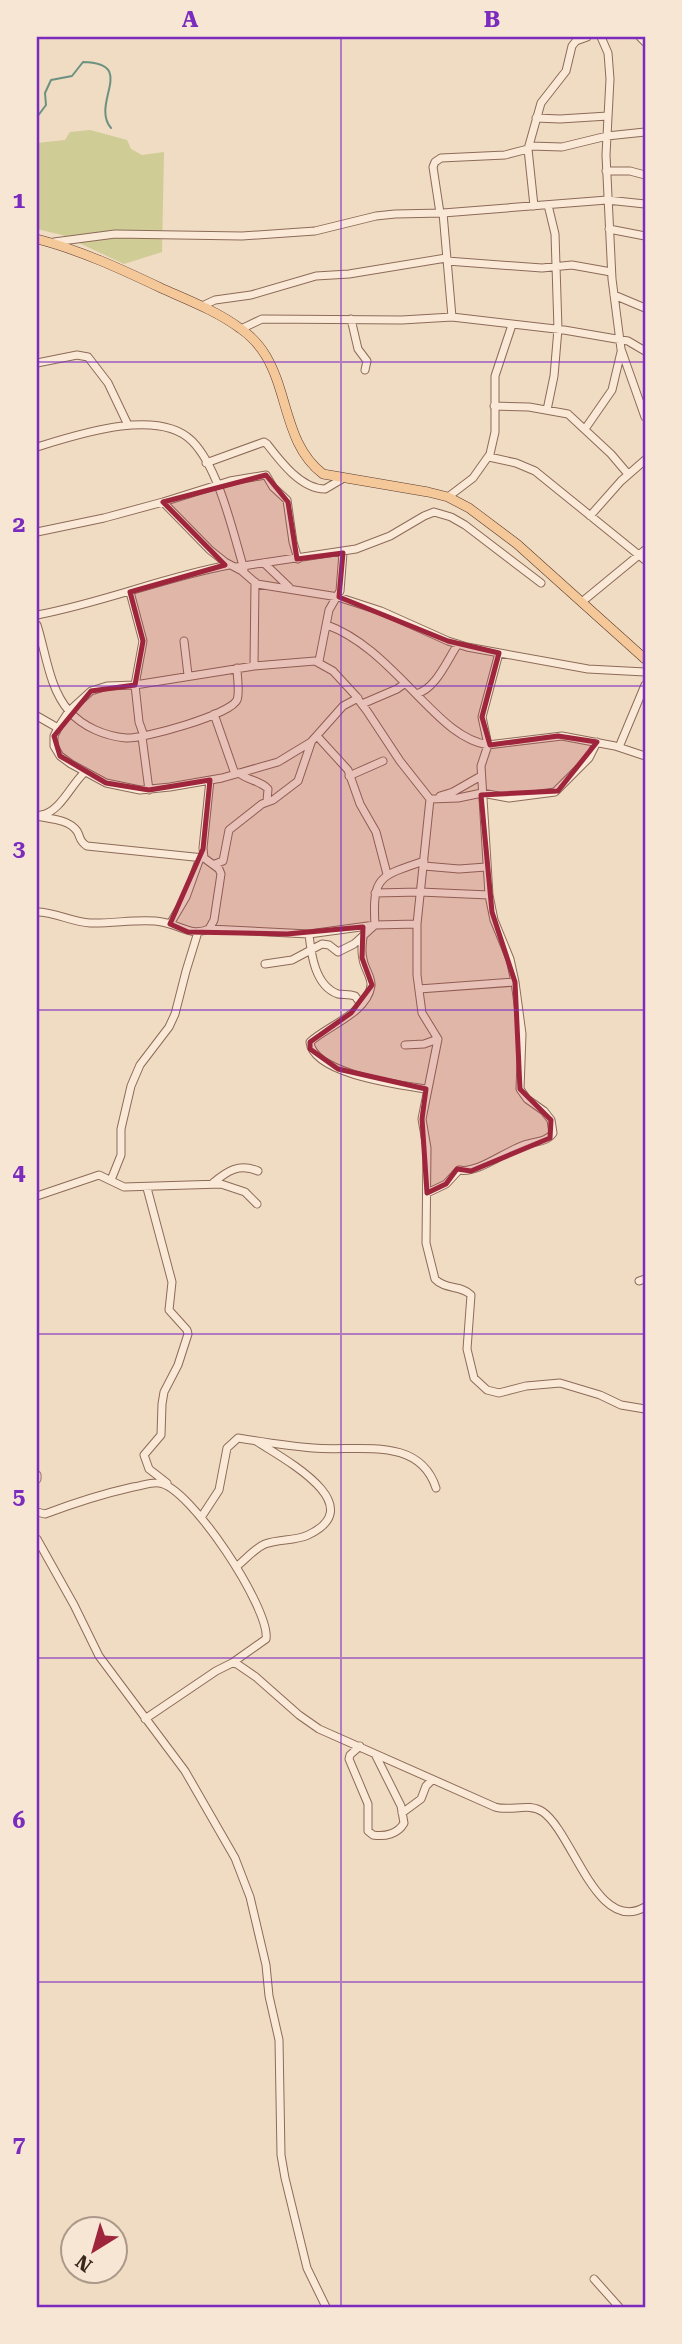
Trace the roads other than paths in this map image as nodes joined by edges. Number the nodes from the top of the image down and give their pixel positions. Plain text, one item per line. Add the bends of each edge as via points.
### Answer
1 (587, 37) edge
2 (601, 37) edge
3 (640, 37) edge
4 (645, 42) edge
5 (608, 53) junction
6 (608, 116) junction
7 (536, 118) junction
8 (645, 132) edge
9 (607, 136) junction
10 (529, 148) junction
11 (606, 172) junction
12 (645, 175) edge
13 (607, 200) junction
14 (645, 204) edge
15 (548, 205) junction
16 (534, 206) junction
17 (442, 213) junction
18 (609, 229) junction
19 (645, 236) edge
20 (37, 239) edge
21 (49, 242) junction
22 (446, 259) junction
23 (555, 268) junction
24 (611, 272) junction
25 (614, 295) junction
26 (202, 306) junction
27 (645, 308) edge
28 (452, 317) junction
29 (351, 319) junction
30 (512, 325) junction
31 (241, 329) junction
32 (558, 329) junction
33 (619, 339) junction
34 (621, 349) junction
35 (645, 351) edge
36 (37, 363) edge
37 (365, 370) dead end
38 (494, 405) junction
39 (547, 410) junction
40 (645, 417) edge
41 (128, 425) junction
42 (585, 429) junction
43 (37, 447) edge
44 (489, 457) junction
45 (645, 460) edge
46 (206, 463) junction
47 (628, 474) junction
48 (342, 479) junction
49 (217, 485) junction
50 (448, 497) junction
51 (163, 502) junction
52 (590, 516) junction
53 (37, 531) edge
54 (343, 553) junction
55 (644, 555) edge
56 (298, 559) junction
57 (264, 564) junction
58 (239, 568) junction
59 (255, 582) junction
60 (541, 583) dead end
61 (290, 588) junction
62 (130, 592) junction
63 (338, 597) junction
64 (583, 601) junction
65 (37, 615) edge
66 (37, 625) edge
67 (327, 625) junction
68 (184, 641) dead end
69 (458, 644) junction
70 (499, 653) junction
71 (645, 659) edge
72 (319, 661) junction
73 (254, 666) junction
74 (237, 668) junction
75 (645, 672) edge
76 (188, 675) junction
77 (404, 684) junction
78 (135, 685) junction
79 (645, 685) edge
80 (416, 694) junction
81 (360, 701) junction
82 (69, 711) junction
83 (214, 714) junction
84 (37, 716) edge
85 (58, 728) junction
86 (143, 736) junction
87 (314, 739) junction
88 (597, 742) junction
89 (488, 745) junction
90 (619, 747) junction
91 (645, 756) edge
92 (383, 761) dead end
93 (84, 773) junction
94 (237, 774) junction
95 (349, 776) junction
96 (481, 776) junction
97 (210, 780) junction
98 (149, 790) junction
99 (482, 793) junction
100 (431, 799) junction
101 (267, 801) junction
102 (202, 858) junction
103 (215, 864) junction
104 (424, 864) junction
105 (486, 867) junction
106 (387, 874) junction
107 (420, 892) junction
108 (374, 893) junction
109 (489, 895) junction
110 (37, 912) edge
111 (170, 924) junction
112 (417, 924) junction
113 (375, 925) junction
114 (209, 929) junction
115 (198, 932) junction
116 (309, 934) junction
117 (363, 937) junction
118 (310, 949) junction
119 (265, 964) dead end
120 (515, 982) junction
121 (419, 989) junction
122 (361, 1004) junction
123 (438, 1039) junction
124 (405, 1045) dead end
125 (426, 1089) junction
126 (258, 1171) dead end
127 (111, 1180) junction
128 (213, 1183) junction
129 (147, 1188) junction
130 (427, 1193) junction
131 (37, 1196) edge
132 (257, 1204) dead end
133 (645, 1409) edge
134 (255, 1440) junction
135 (170, 1487) junction
136 (436, 1489) dead end
137 (37, 1512) edge
138 (202, 1516) junction
139 (37, 1539) edge
140 (236, 1567) junction
141 (232, 1663) junction
142 (145, 1719) junction
143 (360, 1746) junction
144 (374, 1753) junction
145 (432, 1780) junction
146 (402, 1813) junction
147 (645, 1907) edge
148 (594, 2279) dead end
149 (326, 2307) edge
150 (619, 2307) edge

1 - 5 street
1 - 7 street via 572,46 567,68
2 - 5 street
3 - 4 street
5 - 6 street
6 - 7 street
6 - 9 street
7 - 10 street
8 - 9 street
9 - 10 street via 562,147
9 - 11 street
10 - 16 street
10 - 17 street via 505,155 437,159 433,167
11 - 12 street
11 - 13 street
13 - 14 street
13 - 15 street
13 - 18 street
15 - 16 street
15 - 23 street via 555,234
16 - 17 street
17 - 21 street via 376,216 315,231 242,236 115,234
17 - 22 street
18 - 19 street
18 - 24 street
20 - 21 main road
21 - 26 main road
22 - 23 street
22 - 26 street via 316,276
22 - 28 street
23 - 24 street via 572,265
23 - 32 street
24 - 25 street
25 - 27 street
25 - 33 street
26 - 31 main road
28 - 29 street
28 - 30 street
29 - 31 street via 262,319
29 - 37 street via 358,349 367,362
30 - 32 street
30 - 38 street via 497,369
31 - 48 main road via 276,374 294,437 304,455 323,474
32 - 33 street
32 - 39 street
33 - 34 street
33 - 35 street
34 - 40 street
34 - 42 street via 612,390
36 - 41 street via 88,357 108,383
38 - 39 street
38 - 44 street via 495,432
39 - 42 street via 568,414
41 - 43 street
41 - 46 street via 180,432
42 - 47 street
44 - 50 street via 476,475
44 - 52 street via 535,471
45 - 47 street
46 - 48 street via 264,442 310,486 324,489
46 - 49 street
47 - 52 street
48 - 50 main road
49 - 51 street
49 - 56 street via 266,475 288,502
49 - 58 street
50 - 64 main road via 494,525
51 - 53 street
51 - 58 street via 210,550
52 - 55 street
54 - 56 street
54 - 60 street via 438,513 465,525
54 - 63 street
55 - 64 street
56 - 57 street
57 - 58 street
57 - 61 street
58 - 59 street
58 - 62 street via 189,574
59 - 61 street
59 - 73 street
61 - 63 street
62 - 65 street
62 - 78 street via 143,641
63 - 67 street via 329,610
63 - 69 street
64 - 71 main road
66 - 82 street via 54,683
67 - 72 street
67 - 77 street via 366,647
68 - 76 street
69 - 70 street
69 - 80 street via 433,682
70 - 75 street via 588,669
70 - 89 street via 482,717
72 - 73 street
72 - 81 street
73 - 74 street
74 - 76 street
74 - 83 street via 236,703
76 - 78 street
77 - 80 street
77 - 81 street
78 - 82 street via 107,685 91,691
78 - 86 street
79 - 90 street
80 - 89 street via 457,730
81 - 87 street via 343,706
81 - 100 street
82 - 85 street
82 - 86 street via 101,733
83 - 86 street
83 - 94 street
84 - 85 street
85 - 93 street via 53,742 56,752
86 - 98 street
87 - 94 street via 278,762
87 - 95 street via 345,764
87 - 101 street via 301,778
88 - 89 street via 558,736
88 - 90 street
88 - 99 street via 589,758 558,791 509,798
89 - 96 street
90 - 91 street
92 - 95 street
93 - 98 street via 121,787
93 - 102 street via 54,811 37,816 65,822 87,846
94 - 97 street
94 - 101 street via 264,785
95 - 106 street via 373,825
96 - 99 street
96 - 100 street
97 - 98 street
97 - 102 street
99 - 100 street
99 - 105 street
100 - 104 street
101 - 103 street via 229,830 223,861
102 - 103 street
102 - 111 street
103 - 114 street via 221,874
104 - 105 street
104 - 106 street
104 - 107 street
105 - 109 street
106 - 108 street
107 - 108 street
107 - 109 street
107 - 112 street
108 - 113 street
109 - 120 street
110 - 111 street via 87,923
111 - 115 street
112 - 113 street
112 - 121 street
113 - 116 street
113 - 117 street
114 - 115 street
114 - 116 street
115 - 127 street via 175,1014 131,1086 121,1129 121,1155
116 - 118 street
117 - 118 street via 338,952 323,944
117 - 122 street via 362,958 371,988
118 - 119 street via 285,963
118 - 122 street via 326,985 338,994 355,996
120 - 121 street
120 - 130 street via 522,1034 520,1089 551,1120 553,1133 547,1140 517,1147 471,1171 459,1170 446,1184
121 - 123 street via 422,1013
122 - 125 street via 317,1035 310,1049 338,1069
123 - 124 street
123 - 125 street
125 - 130 street via 422,1119
126 - 128 street via 232,1169
127 - 129 street via 118,1186
127 - 131 street via 91,1176
128 - 129 street
128 - 132 street via 237,1188
129 - 135 street via 172,1282 169,1310 188,1334 164,1392 161,1435 144,1455 149,1469
130 - 133 street via 426,1244 431,1270 439,1284 471,1295 467,1349 480,1385 499,1393 560,1383
134 - 136 street via 310,1448 394,1451 420,1462
134 - 138 street via 239,1438 229,1444 217,1495
134 - 140 street via 325,1492 331,1509 311,1534 264,1545
135 - 137 street via 143,1485 45,1514
135 - 138 street
138 - 140 street
139 - 142 street via 99,1656
140 - 141 street via 267,1633 261,1644
141 - 142 street
141 - 143 street via 256,1677 310,1723
142 - 149 street via 206,1806 250,1897 279,2040 285,2178 307,2268
143 - 144 street
143 - 146 street via 349,1759 369,1809 368,1831 379,1836 395,1832 404,1823
144 - 145 street
144 - 146 street
145 - 146 street via 421,1799
145 - 147 street via 501,1809 540,1810 564,1837 604,1901 624,1912
148 - 150 street

